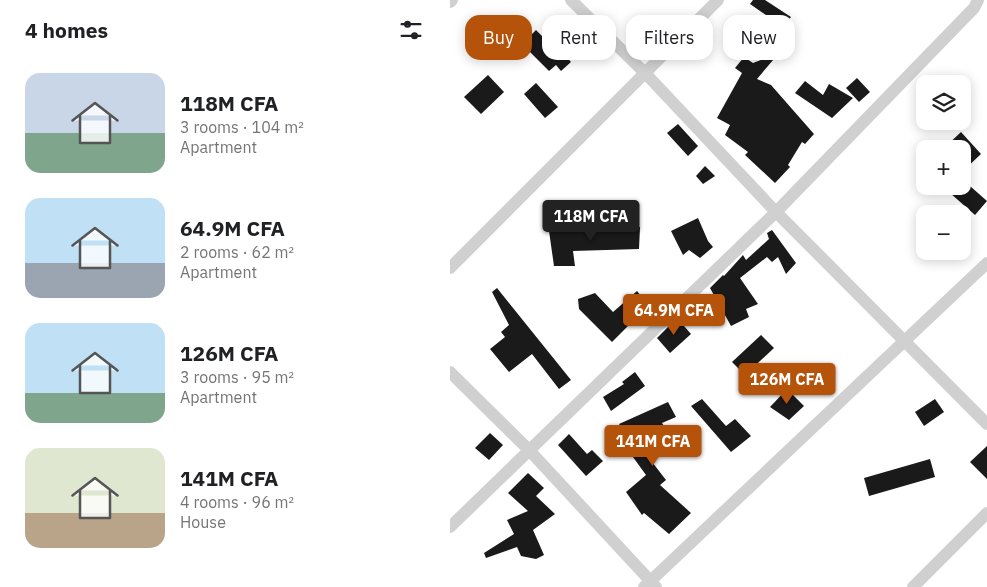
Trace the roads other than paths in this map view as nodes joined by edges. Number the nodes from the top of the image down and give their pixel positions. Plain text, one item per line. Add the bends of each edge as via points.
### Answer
1 (571, 0) edge
2 (718, 0) edge
3 (978, 0) edge
4 (646, 74) junction
5 (776, 212) junction
6 (987, 263) edge
7 (450, 268) edge
8 (905, 342) junction
9 (450, 372) edge
10 (987, 424) edge
11 (529, 450) junction
12 (987, 513) edge
13 (450, 527) edge
14 (650, 585) edge
15 (913, 587) edge

1 - 4 street
2 - 4 street
3 - 5 street via 974,8
4 - 5 street
4 - 7 street
5 - 8 street
5 - 11 street
6 - 8 street
8 - 10 street
8 - 14 street
9 - 11 street
11 - 13 street
11 - 14 street
12 - 15 street

